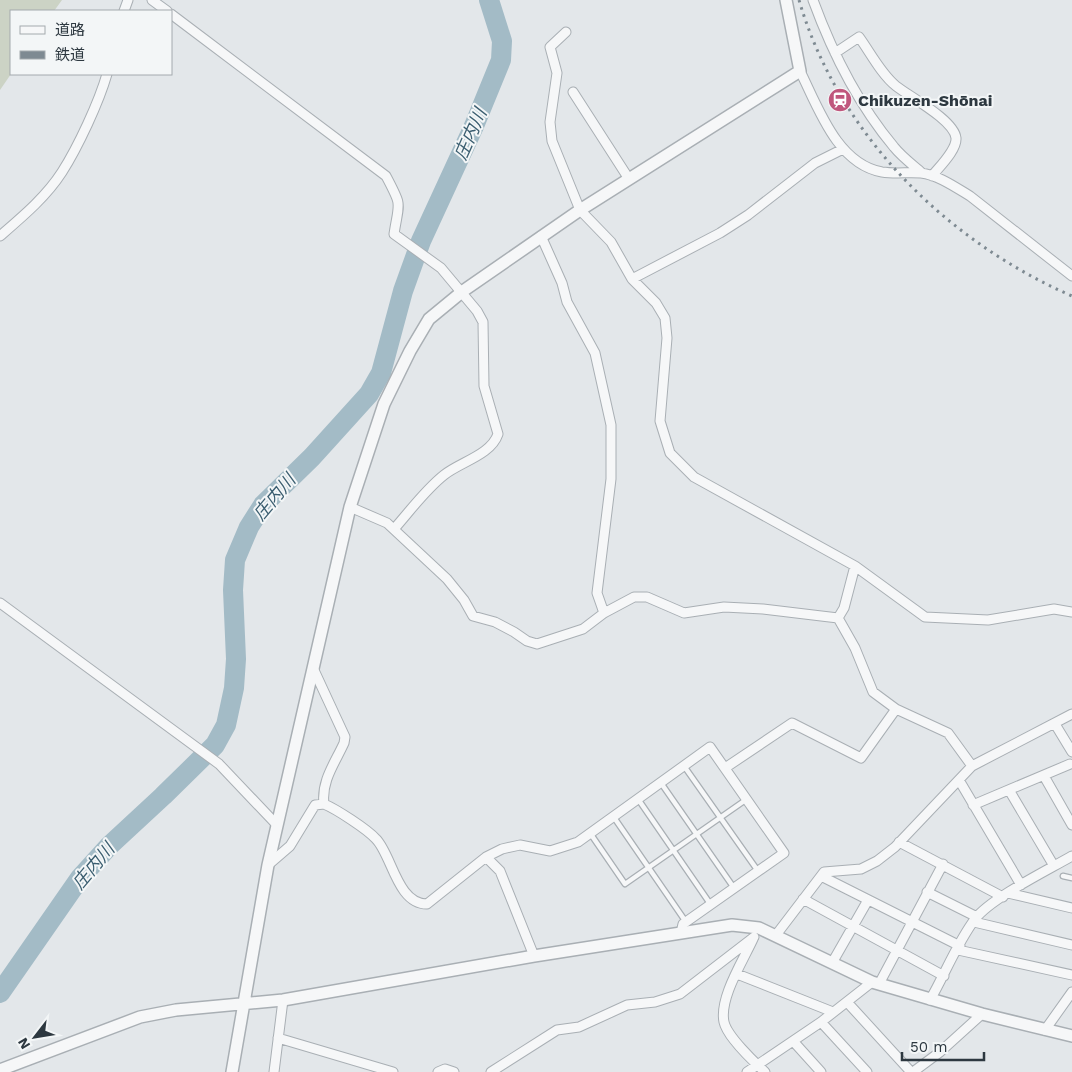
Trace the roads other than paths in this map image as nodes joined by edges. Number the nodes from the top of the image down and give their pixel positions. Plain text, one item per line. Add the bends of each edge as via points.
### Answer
1 (152, 0) edge
2 (786, 0) edge
3 (813, 0) edge
4 (166, 10) edge
5 (172, 15) edge
6 (566, 32) dead end
7 (834, 53) junction
8 (800, 71) junction
9 (108, 75) edge
10 (573, 92) dead end
11 (844, 149) junction
12 (922, 173) junction
13 (932, 176) junction
14 (628, 179) junction
15 (580, 210) junction
16 (0, 236) edge
17 (541, 236) junction
18 (1072, 276) edge
19 (632, 279) junction
20 (463, 291) junction
21 (350, 507) junction
22 (394, 529) junction
23 (856, 566) junction
24 (0, 603) edge
25 (1072, 612) edge
26 (604, 613) junction
27 (838, 618) junction
28 (313, 668) junction
29 (896, 708) junction
30 (1072, 714) edge
31 (1055, 724) junction
32 (1072, 752) edge
33 (1070, 764) dead end
34 (684, 766) junction
35 (972, 766) junction
36 (725, 768) junction
37 (1044, 776) junction
38 (958, 780) junction
39 (660, 783) junction
40 (1009, 790) junction
41 (638, 799) junction
42 (746, 799) junction
43 (324, 804) junction
44 (973, 805) junction
45 (614, 816) junction
46 (720, 818) junction
47 (277, 825) junction
48 (1072, 825) edge
49 (590, 834) junction
50 (697, 834) junction
51 (899, 842) junction
52 (673, 851) junction
53 (1072, 856) edge
54 (486, 857) junction
55 (943, 864) junction
56 (268, 865) junction
57 (1054, 866) junction
58 (648, 868) junction
59 (758, 871) junction
60 (821, 876) junction
61 (1063, 876) dead end
62 (1072, 878) edge
63 (1021, 884) junction
64 (734, 888) junction
65 (927, 892) junction
66 (1006, 895) junction
67 (803, 899) junction
68 (868, 900) junction
69 (710, 905) junction
70 (1072, 908) edge
71 (975, 919) junction
72 (910, 921) junction
73 (686, 922) junction
74 (853, 926) junction
75 (757, 932) junction
76 (681, 933) junction
77 (776, 935) junction
78 (1072, 945) edge
79 (959, 948) junction
80 (897, 950) junction
81 (534, 956) junction
82 (832, 963) junction
83 (737, 974) junction
84 (1072, 975) edge
85 (944, 976) junction
86 (876, 983) junction
87 (1072, 992) edge
88 (283, 1000) junction
89 (930, 1000) junction
90 (847, 1002) junction
91 (245, 1003) junction
92 (833, 1012) junction
93 (982, 1014) junction
94 (821, 1022) junction
95 (1045, 1030) junction
96 (1072, 1036) edge
97 (278, 1038) junction
98 (793, 1041) junction
99 (762, 1069) edge
100 (0, 1070) edge
101 (232, 1072) edge
102 (274, 1072) edge
103 (393, 1072) edge
104 (438, 1072) edge
105 (454, 1072) edge
106 (490, 1072) edge
107 (747, 1072) edge
108 (821, 1072) edge
109 (868, 1072) edge
110 (912, 1072) edge

1 - 4 street
2 - 8 street
3 - 7 street
5 - 20 street via 386,176 399,204 394,234 441,268
6 - 15 street via 550,47 557,73 550,130
7 - 12 street via 894,148
7 - 13 street via 859,37 894,85 953,130 956,144
8 - 11 street via 826,125
8 - 14 street
9 - 16 street via 62,173 33,207
10 - 14 street
11 - 12 street via 865,166 880,172
11 - 19 street via 815,164 720,233
12 - 13 street
13 - 18 street via 970,196
14 - 15 street
15 - 17 street
15 - 19 street via 611,242
17 - 20 street
17 - 26 street via 567,302 594,353 611,425 611,479 597,593
19 - 23 street via 656,303 665,318 667,338 660,421 670,453 694,477
20 - 21 street via 428,319 410,351 384,404
20 - 22 street via 483,322 484,386 498,434 496,441 444,474
21 - 22 street
21 - 28 street
22 - 26 street via 447,579 473,616 495,622 527,641 537,644 583,628
23 - 25 street via 925,617 988,620 1054,609
23 - 27 street
24 - 47 street via 219,764
26 - 27 street via 634,597 647,597 684,613 724,607
27 - 29 street via 855,648 873,692
28 - 43 street via 345,737 326,780 322,793
28 - 47 street
29 - 35 street via 948,733
29 - 36 street via 861,758 792,723
30 - 31 street
31 - 32 street
31 - 35 street
33 - 37 street
34 - 36 street via 710,747
34 - 39 street
34 - 46 lane
35 - 38 street
36 - 42 street
37 - 40 street
37 - 48 street
38 - 44 street
38 - 51 street
39 - 41 street
39 - 50 lane
40 - 44 street
40 - 57 street
41 - 45 street
41 - 52 lane
42 - 46 lane
42 - 59 street via 784,853
43 - 54 street via 377,840 396,879 419,904 427,904
43 - 56 street via 315,805 290,846
44 - 63 street
45 - 49 street
45 - 58 lane
46 - 50 lane
46 - 59 lane
47 - 56 street
49 - 54 street via 578,842 550,851 520,845
49 - 58 lane via 625,884
50 - 52 lane
50 - 64 lane
51 - 55 street
51 - 60 street via 877,861 861,869 824,872
52 - 58 lane
52 - 69 lane
53 - 57 street
54 - 81 street via 500,871
55 - 65 street
55 - 66 street
56 - 91 street
57 - 63 street
58 - 73 lane
59 - 64 street
60 - 67 street
60 - 68 street
61 - 62 lane
63 - 66 street
64 - 69 street
65 - 71 street
65 - 72 street
66 - 70 street
66 - 71 street
67 - 74 street
67 - 77 street
68 - 72 street
68 - 74 street
69 - 73 street
71 - 78 street
71 - 79 street
72 - 79 street
72 - 80 street
73 - 76 street
74 - 80 street
74 - 82 street
75 - 76 street via 732,925
75 - 77 street
75 - 83 street
75 - 106 street via 680,994 655,1002 627,1005 579,1027 557,1030
76 - 81 street
77 - 82 street
79 - 84 street
79 - 85 street
80 - 85 street
80 - 86 street
81 - 88 street
82 - 86 street
83 - 92 street
83 - 99 street via 725,1000 724,1023
85 - 89 street
86 - 89 street
86 - 90 street
87 - 95 street
88 - 91 street
88 - 97 street
89 - 93 street
90 - 92 street
90 - 110 street
91 - 100 street via 140,1017
91 - 101 street
92 - 94 street
93 - 95 street
93 - 110 street
94 - 98 street
94 - 109 street
95 - 96 street
97 - 102 street
97 - 103 street
98 - 99 street
98 - 108 street
99 - 107 street
104 - 105 street via 445,1069

